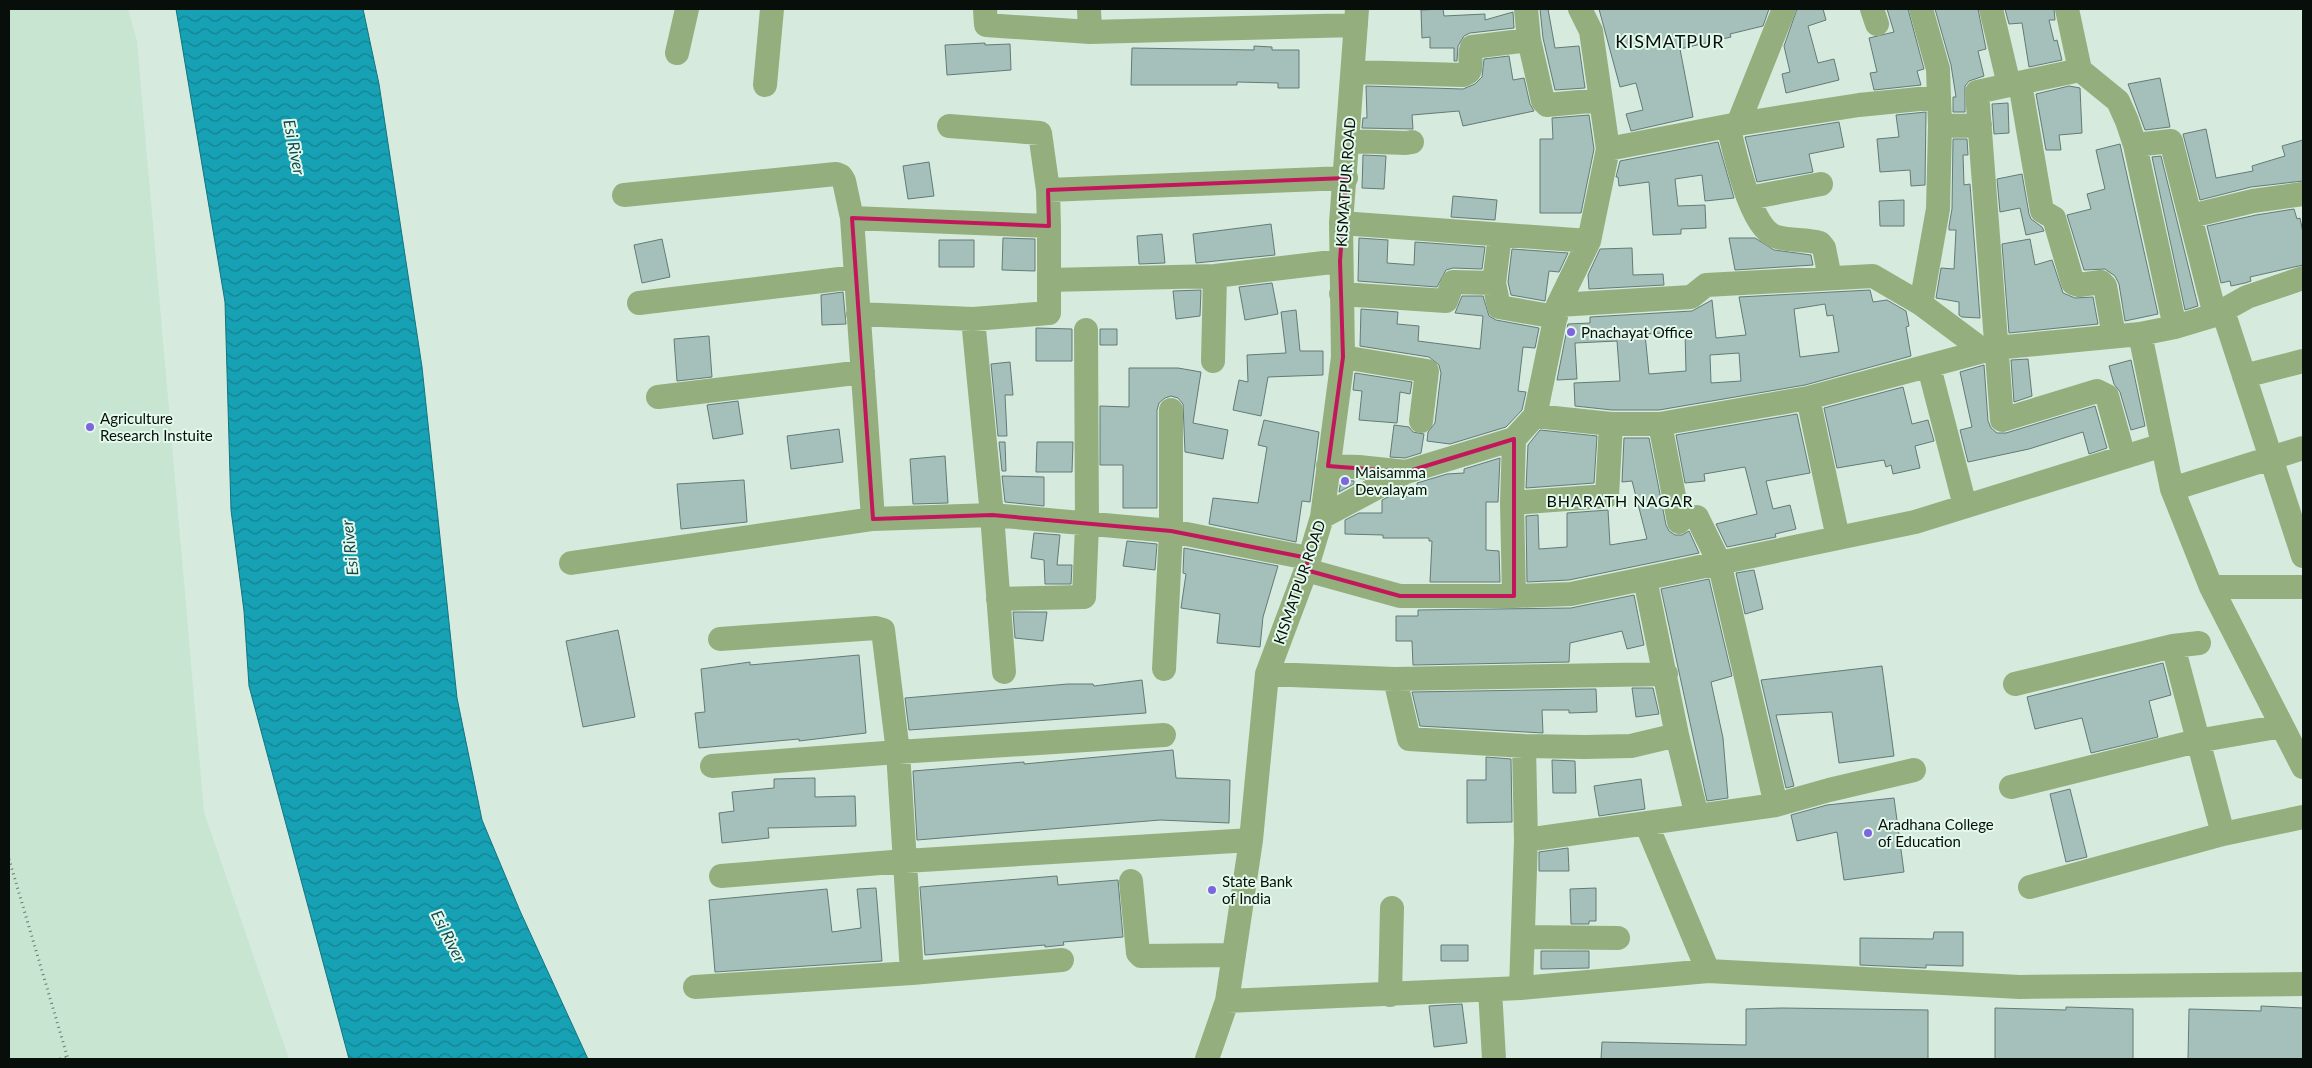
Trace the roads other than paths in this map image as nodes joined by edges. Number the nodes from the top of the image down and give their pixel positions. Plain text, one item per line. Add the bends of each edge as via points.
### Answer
1 (687, 9) edge
2 (772, 9) edge
3 (1089, 9) edge
4 (1526, 9) edge
5 (1580, 9) edge
6 (1784, 9) edge
7 (1921, 9) edge
8 (1991, 9) edge
9 (2067, 9) edge
10 (985, 17) edge
11 (1356, 17) edge
12 (1181, 19) edge
13 (1090, 32) junction
14 (1529, 40) junction
15 (677, 53) dead end
16 (2080, 70) junction
17 (1352, 72) junction
18 (2014, 84) junction
19 (765, 85) dead end
20 (1939, 97) junction
21 (1601, 100) junction
22 (1733, 125) junction
23 (1980, 125) junction
24 (949, 126) dead end
25 (1940, 126) junction
26 (1348, 141) junction
27 (1412, 142) dead end
28 (2135, 145) junction
29 (1608, 150) junction
30 (1346, 178) junction
31 (1821, 184) dead end
32 (1048, 190) junction
33 (2303, 194) edge
34 (624, 196) dead end
35 (1750, 198) junction
36 (2191, 216) junction
37 (852, 218) junction
38 (1341, 223) junction
39 (1048, 226) junction
40 (1500, 235) junction
41 (1590, 241) junction
42 (1340, 261) junction
43 (1215, 276) junction
44 (856, 277) junction
45 (1830, 278) junction
46 (2303, 278) edge
47 (1049, 280) junction
48 (1494, 282) junction
49 (1341, 294) junction
50 (638, 303) dead end
51 (1921, 304) junction
52 (1557, 311) junction
53 (2219, 313) junction
54 (858, 314) junction
55 (973, 319) junction
56 (2175, 327) junction
57 (1086, 330) dead end
58 (2140, 334) junction
59 (2114, 336) junction
60 (1990, 350) junction
61 (1343, 357) junction
62 (1213, 361) dead end
63 (2303, 361) edge
64 (1929, 367) junction
65 (862, 372) junction
66 (2244, 376) junction
67 (658, 398) dead end
68 (1808, 398) junction
69 (1171, 410) dead end
70 (1535, 416) junction
71 (1421, 421) dead end
72 (1611, 424) junction
73 (1660, 424) junction
74 (1514, 439) junction
75 (2163, 445) junction
76 (2303, 448) edge
77 (2124, 457) junction
78 (2271, 458) junction
79 (1328, 466) junction
80 (1406, 472) junction
81 (2172, 489) junction
82 (1512, 503) junction
83 (1965, 506) junction
84 (992, 515) junction
85 (1322, 517) junction
86 (873, 519) junction
87 (1087, 525) junction
88 (1171, 531) junction
89 (1838, 538) junction
90 (2303, 556) edge
91 (1719, 562) junction
92 (571, 563) dead end
93 (1307, 564) junction
94 (1645, 579) junction
95 (2211, 587) junction
96 (2303, 587) edge
97 (1514, 596) junction
98 (998, 598) junction
99 (720, 639) dead end
100 (2199, 643) dead end
101 (2173, 646) junction
102 (1164, 669) dead end
103 (1004, 672) dead end
104 (1267, 674) junction
105 (1666, 674) junction
106 (1395, 679) junction
107 (2015, 684) dead end
108 (2282, 726) junction
109 (1164, 735) dead end
110 (1677, 735) junction
111 (2197, 741) junction
112 (1524, 746) junction
113 (898, 752) junction
114 (712, 766) dead end
115 (2303, 767) edge
116 (1914, 770) dead end
117 (2011, 787) dead end
118 (1776, 805) junction
119 (1698, 816) junction
120 (2303, 817) edge
121 (1646, 823) junction
122 (2223, 834) junction
123 (1251, 840) junction
124 (1526, 840) junction
125 (905, 861) junction
126 (721, 876) dead end
127 (1131, 881) dead end
128 (2030, 887) dead end
129 (1392, 908) dead end
130 (1522, 937) junction
131 (1618, 938) dead end
132 (1234, 955) junction
133 (1062, 960) dead end
134 (1708, 971) junction
135 (912, 973) junction
136 (2303, 984) edge
137 (695, 987) dead end
138 (1521, 988) junction
139 (1490, 990) junction
140 (1390, 995) junction
141 (1227, 1001) junction
142 (1207, 1059) edge
143 (1494, 1059) edge

1 - 15 street
2 - 19 street
3 - 13 street
4 - 14 street
5 - 21 street via 1591,31
6 - 22 street
7 - 20 street via 1938,69
8 - 18 street
9 - 16 street
10 - 13 street
11 - 12 street
11 - 17 street, KISMATPUR ROAD
12 - 13 street
14 - 17 street via 1472,47 1471,68 1463,74
14 - 21 street via 1543,101 1548,105
16 - 18 street
16 - 28 street via 2118,101
17 - 26 street, KISMATPUR ROAD
18 - 23 street via 1977,92
18 - 59 street via 2042,211 2054,218 2073,283 2101,282 2104,286
20 - 22 street via 1859,105
20 - 25 street
21 - 29 street
22 - 29 street
22 - 35 street
23 - 25 street
23 - 60 street
24 - 32 street via 1040,133
25 - 51 street via 1938,209
26 - 27 street
26 - 30 street, KISMATPUR ROAD
28 - 36 street via 2170,141
28 - 56 street
29 - 41 street
30 - 32 street
30 - 38 street, KISMATPUR ROAD
31 - 35 street
32 - 39 street
33 - 36 street via 2253,201
34 - 37 street via 836,174 844,181
35 - 45 street via 1755,215 1776,237 1820,243
36 - 53 street
37 - 39 street
37 - 44 street
38 - 40 street
38 - 42 street, KISMATPUR ROAD
39 - 47 street
40 - 41 street
40 - 48 street
41 - 52 street
42 - 43 street
42 - 49 street, KISMATPUR ROAD
43 - 47 street
43 - 62 street
44 - 50 street
44 - 54 street
45 - 51 street via 1873,276
45 - 52 street via 1706,286 1692,297
46 - 53 street via 2247,297
47 - 55 street via 1048,312
48 - 49 street via 1453,282 1446,302
48 - 52 street via 1499,307
49 - 61 street, KISMATPUR ROAD
51 - 60 street
52 - 70 street
53 - 56 street
53 - 66 street
54 - 55 street
54 - 65 street
55 - 84 street
56 - 58 street
57 - 87 street
58 - 59 street
58 - 75 street
59 - 60 street
60 - 64 street
60 - 77 street via 2002,420 2102,392 2107,396
61 - 71 street via 1427,371
61 - 79 street, KISMATPUR ROAD
63 - 66 street
64 - 68 street
64 - 83 street
65 - 67 street
65 - 86 street
66 - 78 street
68 - 73 street
68 - 89 street
69 - 88 street
70 - 72 street
70 - 74 street
72 - 73 street
72 - 82 street via 1608,496
73 - 91 street via 1688,519
74 - 80 street
74 - 82 street
75 - 77 street
75 - 81 street
76 - 78 street
77 - 83 street
78 - 81 street
78 - 90 street
79 - 80 street
79 - 85 street, KISMATPUR ROAD
80 - 85 street
81 - 95 street
82 - 97 street
83 - 89 street via 1915,522
84 - 86 street
84 - 87 street
84 - 98 street
85 - 93 street, KISMATPUR ROAD
86 - 92 street
87 - 88 street
87 - 98 street via 1084,597
88 - 93 street
88 - 102 street
89 - 91 street
91 - 94 street
91 - 118 street
93 - 97 street via 1400,596
93 - 104 street, KISMATPUR ROAD
94 - 97 street via 1571,594
94 - 105 street
95 - 96 street
95 - 108 street
98 - 103 street
99 - 113 street via 883,630
100 - 101 street
101 - 107 street
101 - 111 street
104 - 106 street
104 - 123 street, KISMATPUR ROAD
105 - 106 street
105 - 110 street
106 - 112 street via 1409,739
108 - 111 street
108 - 115 street
109 - 113 street
110 - 112 street via 1631,746
110 - 119 street
111 - 117 street
111 - 122 street
112 - 124 street
113 - 114 street
113 - 125 street
116 - 118 street
118 - 119 street
119 - 121 street
120 - 122 street
121 - 124 street
121 - 134 street
122 - 128 street
123 - 125 street
123 - 132 street, KISMATPUR ROAD
124 - 130 street
125 - 126 street
125 - 135 street
127 - 132 street via 1138,953 1141,956
129 - 140 street
130 - 131 street
130 - 138 street
132 - 141 street, KISMATPUR ROAD
133 - 135 street
134 - 136 street via 2020,987
134 - 138 street
135 - 137 street
138 - 139 street
139 - 140 street
139 - 143 street
140 - 141 street
141 - 142 street, KISMATPUR ROAD

